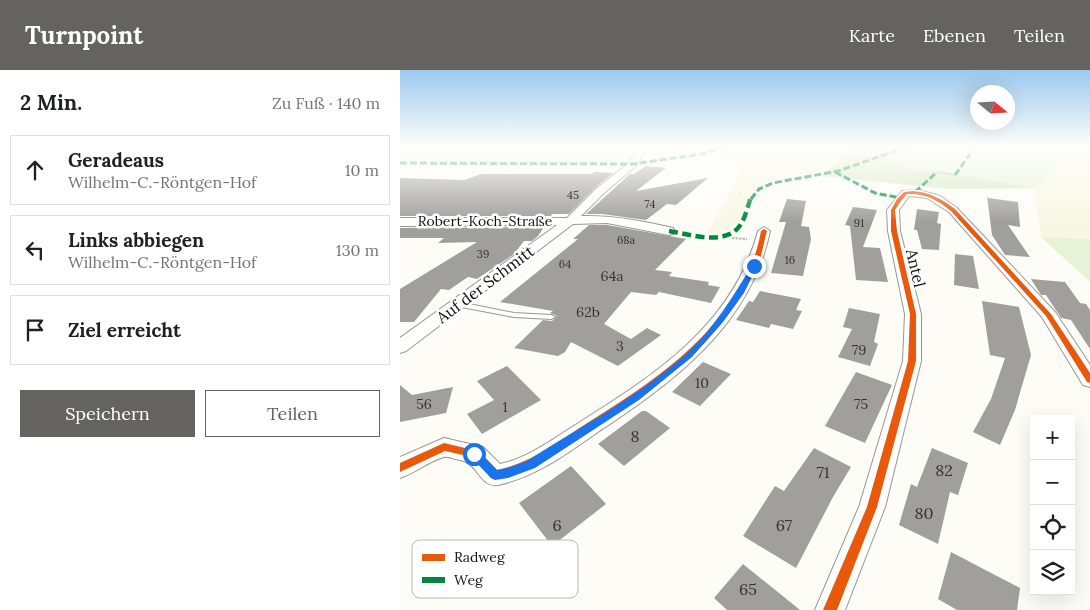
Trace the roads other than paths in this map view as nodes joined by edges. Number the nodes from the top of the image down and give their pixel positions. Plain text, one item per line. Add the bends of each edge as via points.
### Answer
1 (623, 172) edge
2 (570, 221) junction
3 (400, 222) edge
4 (669, 231) dead end
5 (759, 236) road end
6 (459, 304) junction
7 (551, 317) dead end
8 (400, 347) edge
9 (1090, 380) edge
10 (400, 468) edge
11 (830, 610) edge

1 - 2 street, Auf der Schmitt
2 - 3 street, Robert-Koch-Straße
2 - 4 street, Auf der Schmitt via 604,218
2 - 6 street, Auf der Schmitt
5 - 10 street via 754,266 721,320 689,355 636,397 531,464 508,473 495,475 474,454 444,447
6 - 7 lane via 514,315
6 - 8 street, Auf der Schmitt
9 - 11 street, Antel via 1049,315 952,210 941,199 928,194 906,193 894,210 894,231 913,314 912,362 872,507

